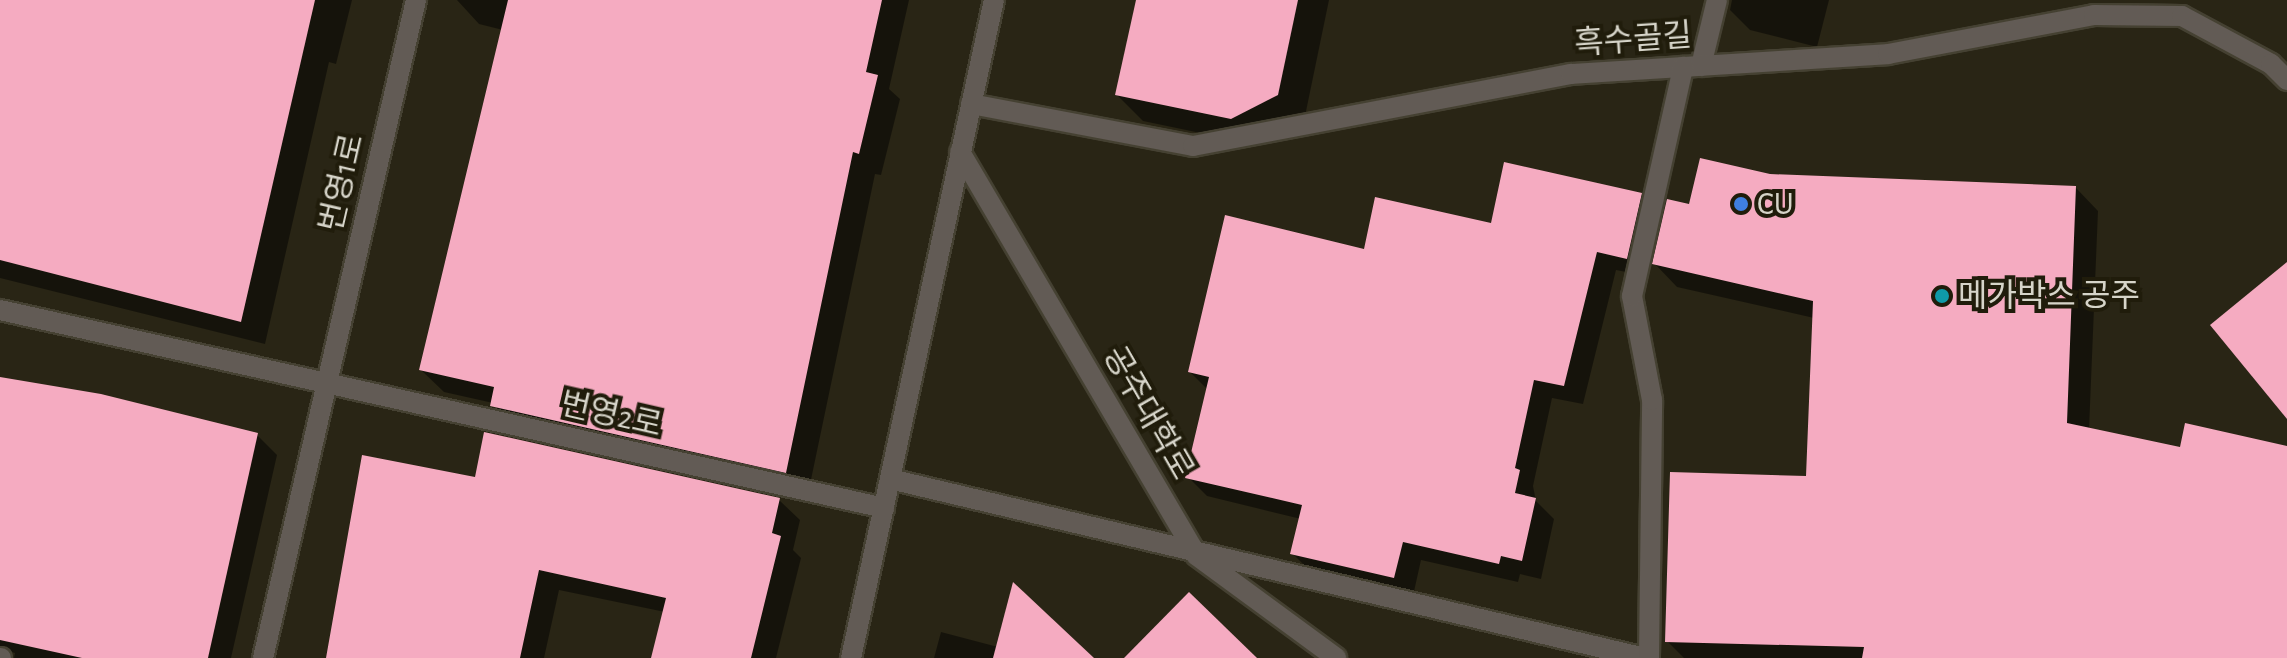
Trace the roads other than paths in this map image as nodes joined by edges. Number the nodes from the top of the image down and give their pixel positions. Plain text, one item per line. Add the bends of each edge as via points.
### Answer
1 (416, 0) edge
2 (994, 0) edge
3 (1717, 0) edge
4 (1692, 66) junction
5 (2287, 80) edge
6 (971, 104) junction
7 (960, 152) junction
8 (0, 310) edge
9 (326, 380) junction
10 (890, 479) junction
11 (884, 508) junction
12 (1196, 555) junction
13 (263, 658) edge
14 (851, 658) edge
15 (1336, 658) edge
16 (1647, 658) edge

1 - 9 street, 번영1로
2 - 6 street
3 - 4 street
4 - 5 street, 흑수골길 via 1888,54 2094,15 2182,16 2271,64
4 - 6 street, 흑수골길 via 1571,74 1193,146
4 - 16 street via 1632,296 1652,400
6 - 7 street
7 - 10 street
7 - 12 street, 공주대학로
8 - 9 street, 번영2로
9 - 11 street, 번영2로
9 - 13 street
10 - 11 street
10 - 12 street
11 - 14 street
12 - 15 street, 공주대학로
12 - 16 street

